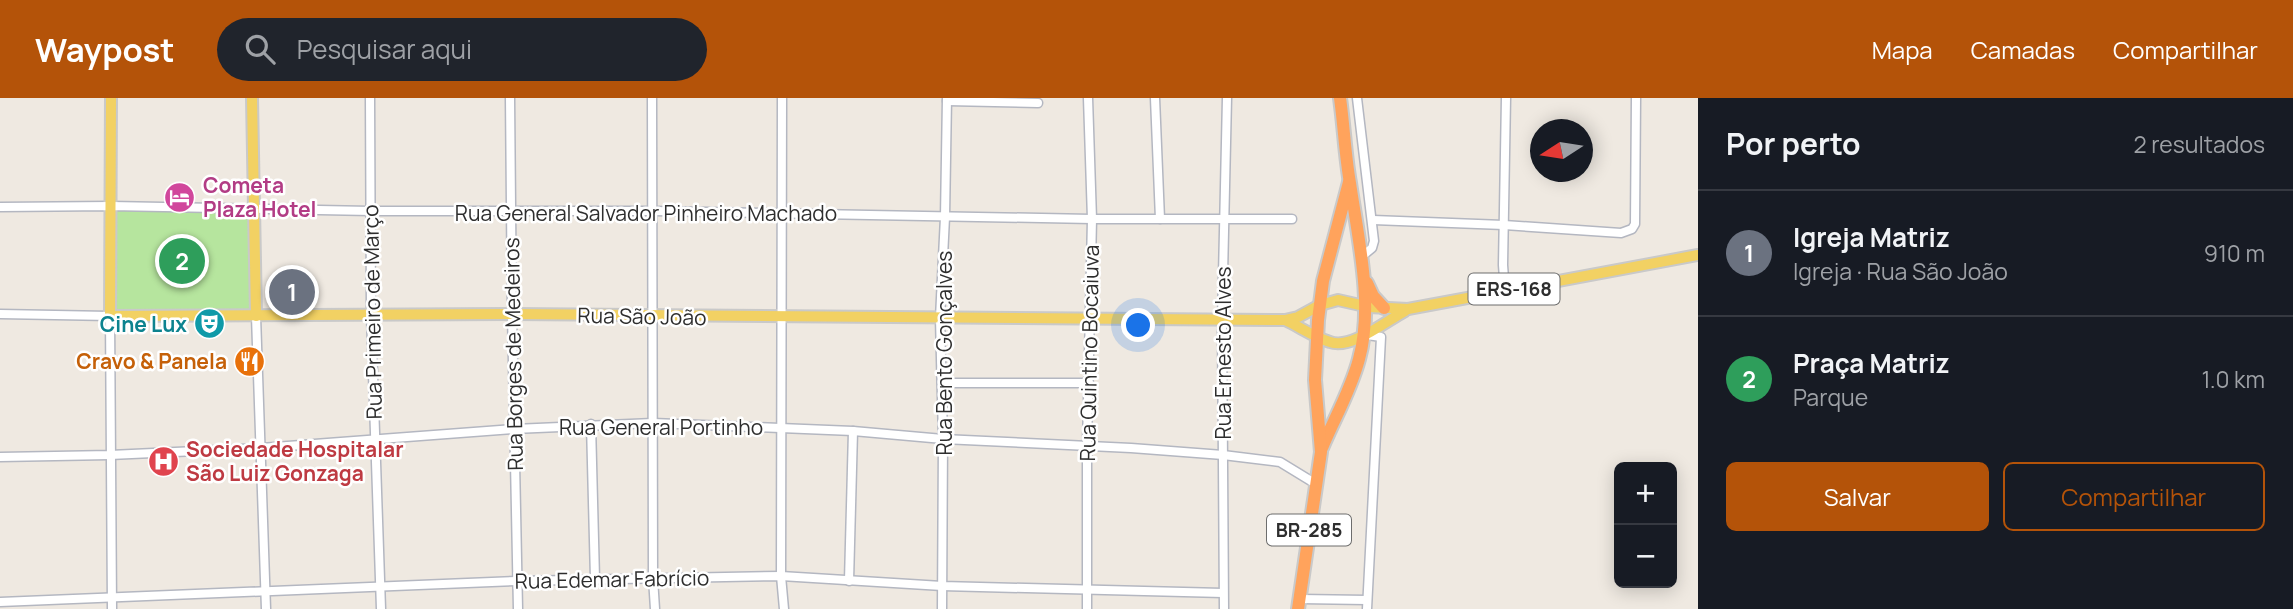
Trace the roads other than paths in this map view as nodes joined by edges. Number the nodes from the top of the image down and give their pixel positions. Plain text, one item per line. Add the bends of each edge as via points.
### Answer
1 (111, 98) edge
2 (252, 98) edge
3 (370, 98) edge
4 (510, 98) edge
5 (652, 98) edge
6 (782, 98) edge
7 (1088, 98) edge
8 (1155, 98) edge
9 (1227, 98) edge
10 (1340, 98) edge
11 (1357, 98) edge
12 (1506, 98) edge
13 (1636, 98) edge
14 (947, 99) edge
15 (1038, 103) dead end
16 (1349, 182) junction
17 (111, 206) junction
18 (0, 207) edge
19 (254, 209) junction
20 (371, 211) junction
21 (653, 211) junction
22 (511, 212) junction
23 (781, 213) junction
24 (945, 217) junction
25 (1092, 219) junction
26 (1160, 219) junction
27 (1292, 219) dead end
28 (1225, 220) junction
29 (1373, 220) junction
30 (1504, 225) junction
31 (1698, 255) edge
32 (1362, 257) junction
33 (1365, 278) junction
34 (1505, 291) junction
35 (1320, 305) junction
36 (1364, 306) junction
37 (1384, 308) junction
38 (1408, 309) junction
39 (0, 314) edge
40 (512, 314) junction
41 (371, 315) junction
42 (110, 316) junction
43 (256, 316) junction
44 (652, 316) junction
45 (781, 317) junction
46 (1089, 317) junction
47 (940, 318) junction
48 (1222, 320) junction
49 (1285, 320) junction
50 (1364, 335) junction
51 (1316, 336) junction
52 (942, 383) junction
53 (1089, 383) junction
54 (591, 424) junction
55 (653, 424) junction
56 (782, 427) junction
57 (514, 429) junction
58 (853, 431) junction
59 (943, 439) junction
60 (375, 440) junction
61 (1087, 446) junction
62 (261, 448) junction
63 (1321, 452) junction
64 (110, 455) junction
65 (1223, 455) junction
66 (0, 457) edge
67 (1316, 484) junction
68 (782, 576) junction
69 (653, 578) junction
70 (595, 579) junction
71 (849, 580) junction
72 (517, 581) junction
73 (942, 586) junction
74 (380, 588) junction
75 (1086, 589) junction
76 (266, 591) junction
77 (1223, 593) junction
78 (111, 596) junction
79 (0, 601) edge
80 (1299, 604) edge
81 (1367, 604) edge
82 (111, 609) edge
83 (266, 609) edge
84 (381, 609) edge
85 (518, 609) edge
86 (655, 609) edge
87 (784, 609) edge
88 (942, 609) edge
89 (1087, 609) edge
90 (1224, 609) edge

1 - 17 main road
2 - 19 main road
3 - 20 street, Rua Primeiro de Março
4 - 22 street, Rua Borges de Medeiros
5 - 21 street
6 - 23 street
7 - 25 street, Rua Quintino Bocaiuva
8 - 26 street
9 - 28 street, Rua Ernesto Alves
10 - 16 highway, BR-285
11 - 29 street
12 - 30 street
13 - 30 street via 1632,229 1621,233
14 - 15 street
14 - 24 street, Rua Bento Gonçalves
16 - 32 highway, BR-285
16 - 35 highway, BR-285
17 - 18 street, Rua General Salvador Pinheiro Machado
17 - 19 street, Rua General Salvador Pinheiro Machado
17 - 42 main road
19 - 20 street, Rua General Salvador Pinheiro Machado
19 - 43 main road
20 - 22 street, Rua General Salvador Pinheiro Machado
20 - 41 street, Rua Primeiro de Março
21 - 22 street, Rua General Salvador Pinheiro Machado
21 - 23 street, Rua General Salvador Pinheiro Machado
21 - 44 street
22 - 40 street, Rua Borges de Medeiros
23 - 24 street, Rua General Salvador Pinheiro Machado
23 - 45 street
24 - 25 street, Rua General Salvador Pinheiro Machado
24 - 47 street, Rua Bento Gonçalves
25 - 26 street, Rua General Salvador Pinheiro Machado
25 - 46 street, Rua Quintino Bocaiuva
26 - 28 street, Rua General Salvador Pinheiro Machado
27 - 28 street, Rua General Salvador Pinheiro Machado
28 - 48 street, Rua Ernesto Alves
29 - 30 street
29 - 32 street via 1372,248
30 - 34 street
31 - 34 main road, ERS-168
32 - 33 highway, BR-285
33 - 36 highway, BR-285
33 - 37 highway
34 - 38 main road, ERS-168
35 - 36 main road via 1343,300
35 - 49 main road, Rua São João
35 - 51 highway, BR-285
36 - 37 main road, ERS-168
36 - 50 highway, BR-285
37 - 38 main road, ERS-168
38 - 50 main road, ERS-168
39 - 42 street, Rua São João
40 - 41 main road, Rua São João
40 - 44 main road, Rua São João
40 - 57 street, Rua Borges de Medeiros
41 - 43 main road, Rua São João
41 - 60 street, Rua Primeiro de Março
42 - 43 main road, Rua São João
42 - 64 street
43 - 62 street
44 - 45 main road, Rua São João
44 - 55 street
45 - 47 main road, Rua São João
45 - 56 street
46 - 47 main road, Rua São João
46 - 48 main road, Rua São João
46 - 53 street, Rua Quintino Bocaiuva
47 - 52 street, Rua Bento Gonçalves
48 - 49 main road, Rua São João
48 - 65 street, Rua Ernesto Alves
49 - 51 main road, Rua São João
50 - 51 main road via 1339,344
50 - 63 highway, BR-285 via 1351,384
50 - 81 street via 1381,337
51 - 63 highway, BR-285
52 - 53 street
52 - 59 street, Rua Bento Gonçalves
53 - 61 street, Rua Quintino Bocaiuva
54 - 55 street, Rua General Portinho
54 - 57 street, Rua General Portinho
54 - 70 street
55 - 56 street, Rua General Portinho
55 - 69 street
56 - 58 street, Rua General Portinho
56 - 68 street
57 - 60 street, Rua General Portinho
57 - 72 street, Rua Borges de Medeiros
58 - 59 street, Rua General Portinho
58 - 71 street
59 - 61 street, Rua General Portinho
59 - 73 street, Rua Bento Gonçalves
60 - 62 street, Rua General Portinho
60 - 74 street, Rua Primeiro de Março
61 - 65 street, Rua General Portinho
61 - 75 street, Rua Quintino Bocaiuva
62 - 64 street, Rua General Portinho
62 - 76 street
63 - 67 highway, BR-285
64 - 66 street, Rua General Portinho
64 - 78 street
65 - 67 street, Rua General Portinho via 1280,462
65 - 77 street, Rua Ernesto Alves
67 - 80 highway, BR-285
68 - 69 street, Rua Edemar Fabrício
68 - 71 street, Rua Edemar Fabrício
68 - 87 street
69 - 70 street, Rua Edemar Fabrício
69 - 86 street
70 - 72 street, Rua Edemar Fabrício
71 - 73 street, Rua Edemar Fabrício
72 - 74 street, Rua Edemar Fabrício
72 - 85 street, Rua Borges de Medeiros
73 - 75 street, Rua Edemar Fabrício
73 - 88 street, Rua Bento Gonçalves
74 - 76 street, Rua Edemar Fabrício
74 - 84 street, Rua Primeiro de Março
75 - 77 street, Rua Edemar Fabrício
75 - 89 street, Rua Quintino Bocaiuva
76 - 78 street, Rua Edemar Fabrício
76 - 83 street
77 - 90 street, Rua Ernesto Alves
78 - 79 street, Rua Edemar Fabrício
78 - 82 street
80 - 81 street via 1321,598

